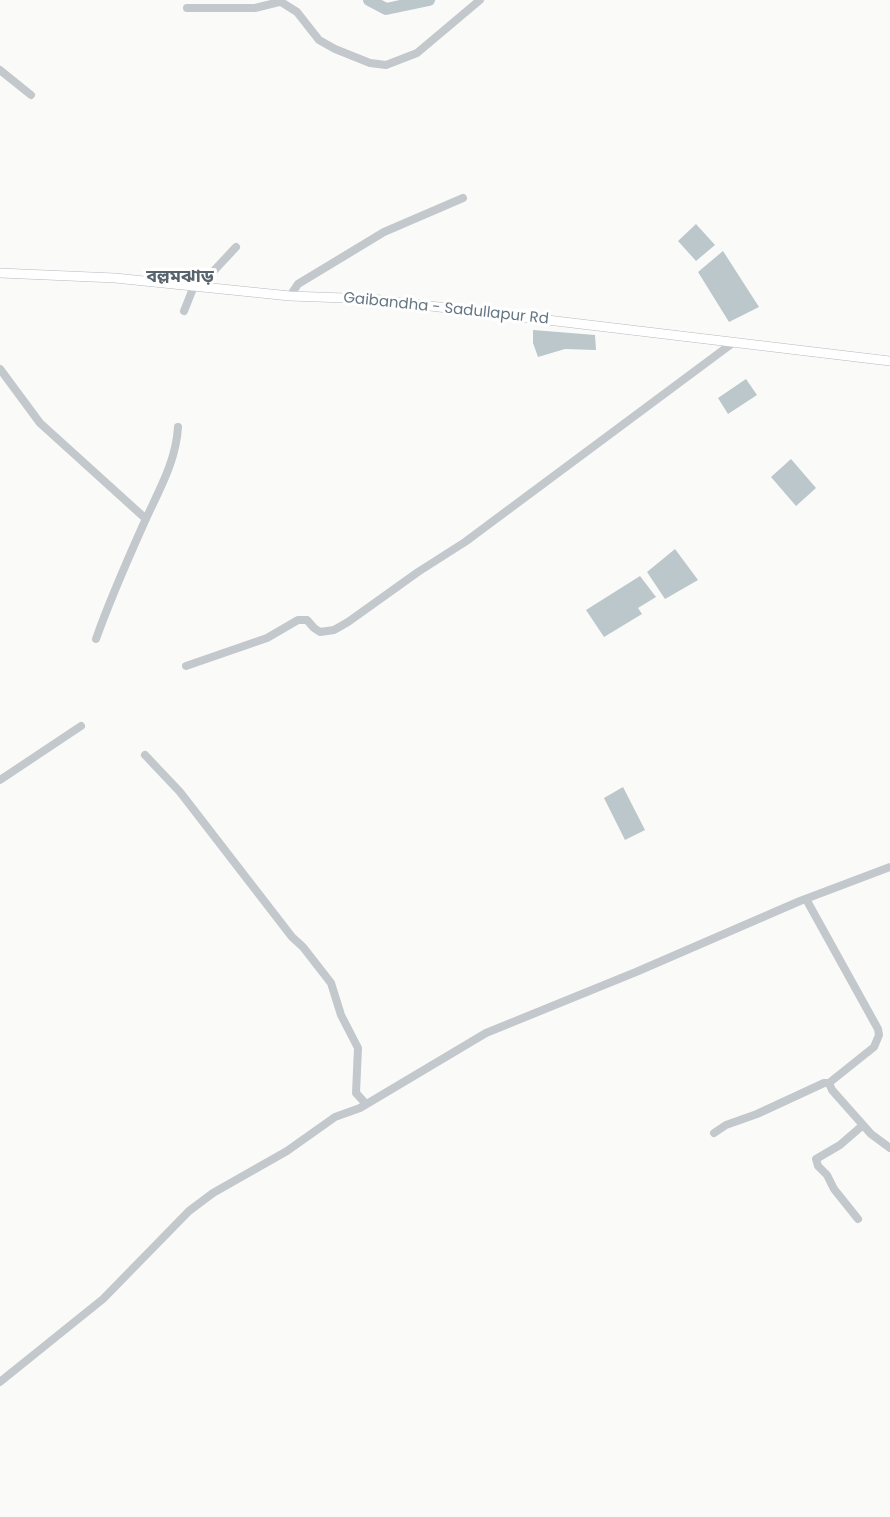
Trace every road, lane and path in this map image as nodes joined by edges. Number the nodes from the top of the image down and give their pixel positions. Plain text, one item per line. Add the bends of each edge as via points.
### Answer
1 (480, 0) edge
2 (279, 1) edge
3 (187, 8) dead end
4 (0, 70) edge
5 (31, 96) dead end
6 (464, 198) dead end
7 (236, 247) dead end
8 (0, 273) edge
9 (194, 286) junction
10 (205, 287) junction
11 (290, 296) junction
12 (184, 311) dead end
13 (734, 342) junction
14 (890, 361) edge
15 (0, 369) edge
16 (178, 427) dead end
17 (146, 519) junction
18 (96, 639) dead end
19 (186, 666) dead end
20 (81, 726) dead end
21 (145, 754) dead end
22 (0, 780) edge
23 (890, 867) edge
24 (806, 899) junction
25 (829, 1083) junction
26 (366, 1104) junction
27 (863, 1125) junction
28 (714, 1133) dead end
29 (890, 1148) edge
30 (858, 1219) dead end
31 (0, 1382) edge

1 - 2 street via 417,53 386,65 370,63 319,40 297,12
2 - 3 street via 255,8
4 - 5 street
6 - 11 street via 384,232 298,284
7 - 10 street via 209,276
8 - 9 main road, Gaibandha - Sadullapur Rd
9 - 10 main road, Gaibandha - Sadullapur Rd
9 - 12 street
10 - 11 main road, Gaibandha - Sadullapur Rd
11 - 13 main road, Gaibandha - Sadullapur Rd via 372,299
13 - 14 main road, Gaibandha - Sadullapur Rd
13 - 19 street via 500,518 348,622 320,632 307,620 298,620 267,638
15 - 17 street via 40,423
16 - 17 street via 168,472
17 - 18 street
20 - 22 street
21 - 26 street via 180,792 331,983 341,1015 358,1048 356,1093
23 - 24 street
24 - 25 street via 879,1035 874,1047
24 - 26 street via 486,1033
25 - 27 street
25 - 28 street
26 - 31 street via 335,1117 189,1211 103,1299
27 - 29 street
27 - 30 street via 816,1160

